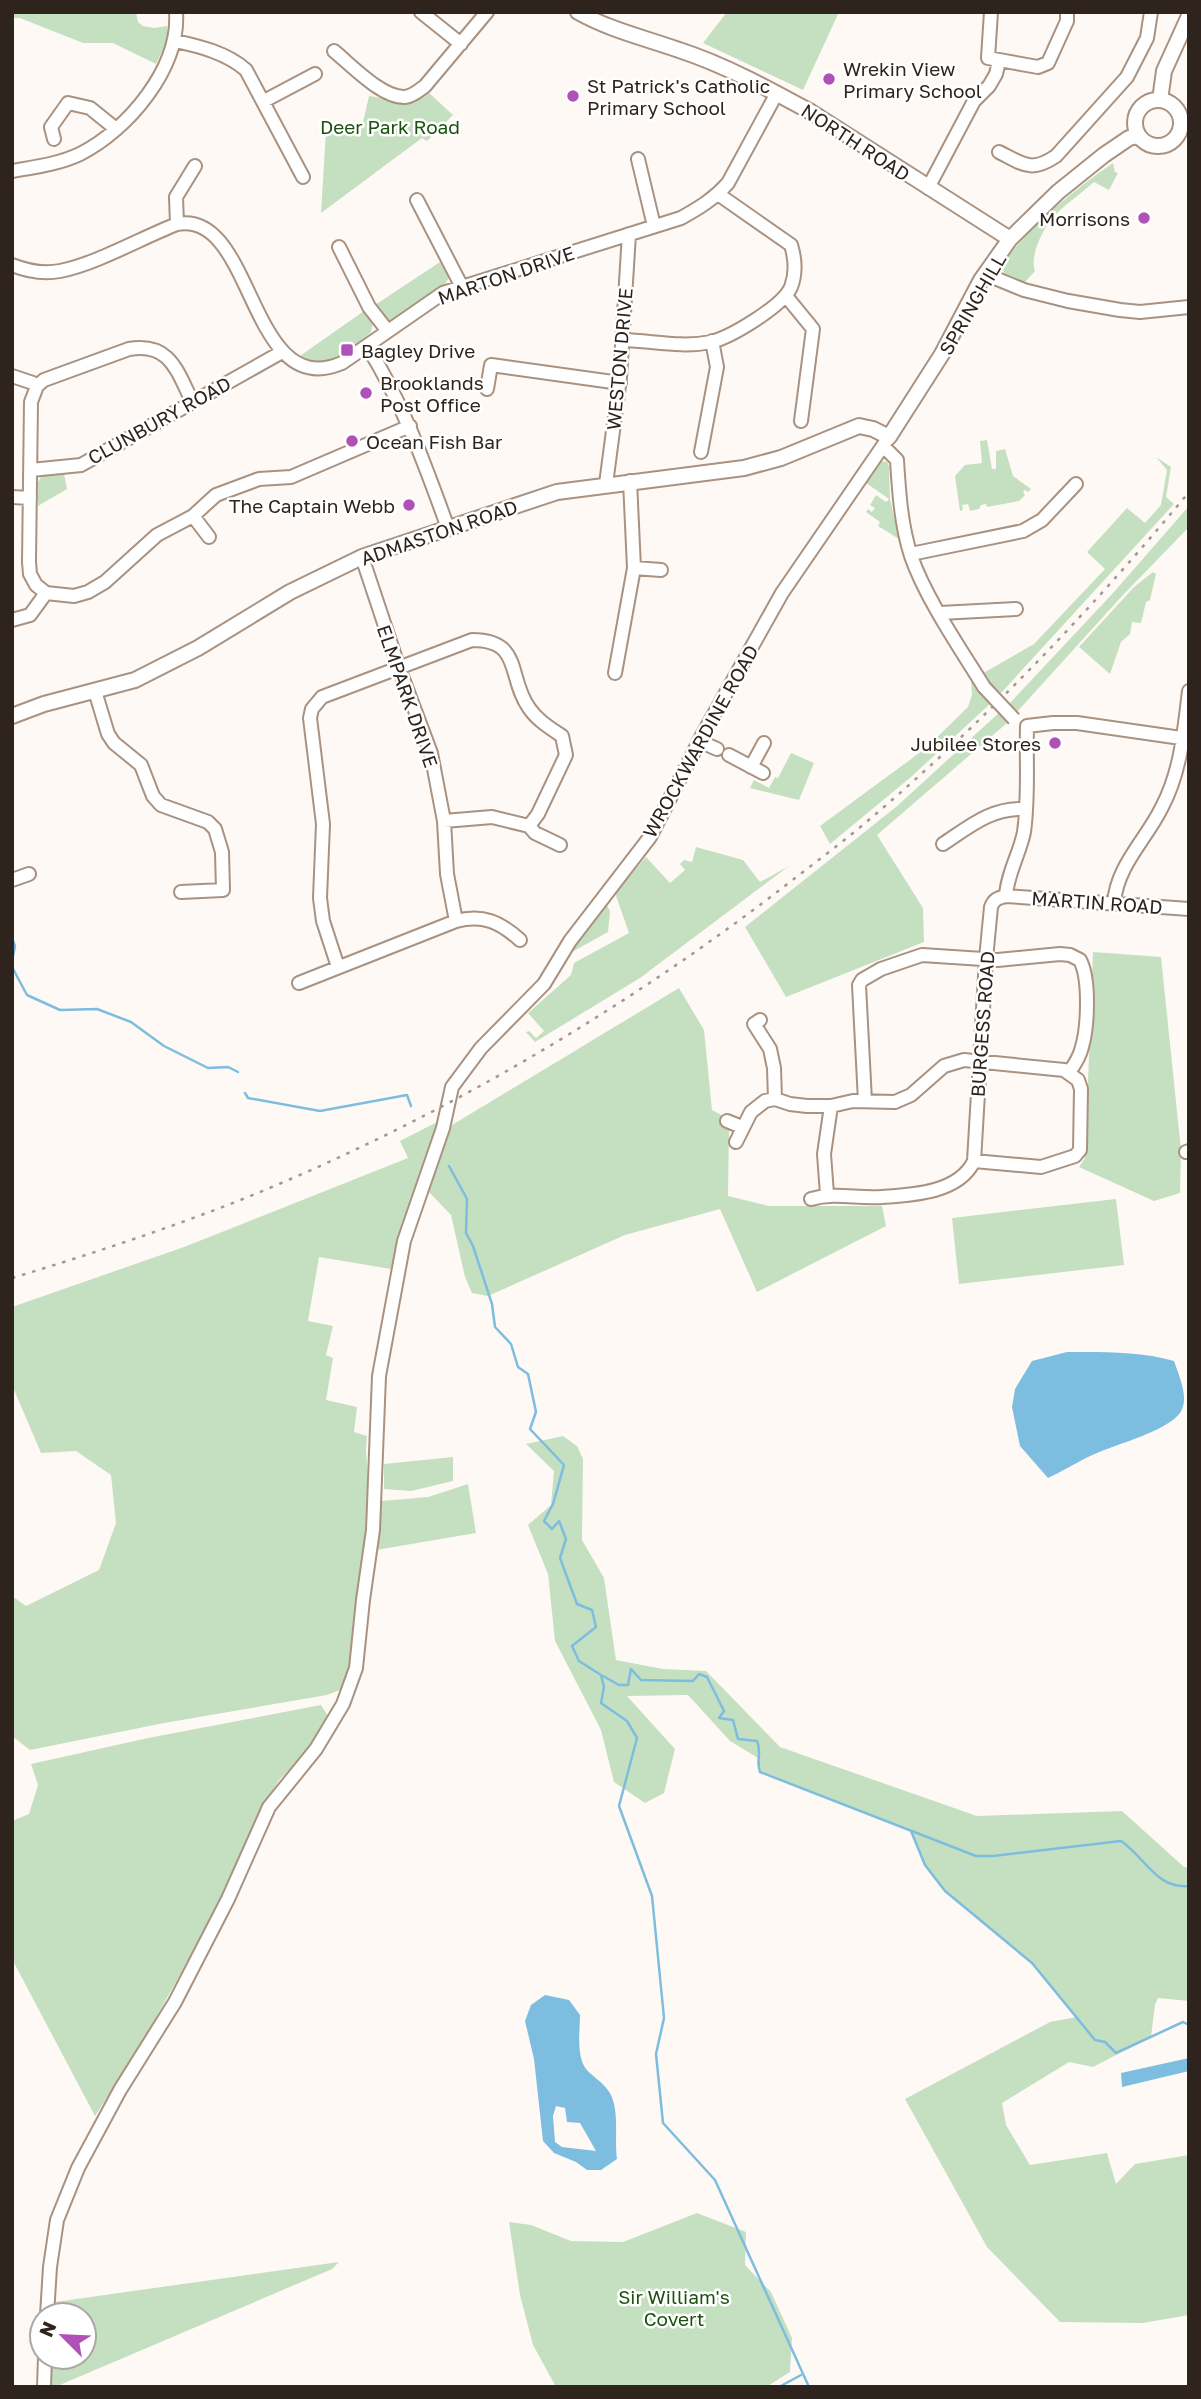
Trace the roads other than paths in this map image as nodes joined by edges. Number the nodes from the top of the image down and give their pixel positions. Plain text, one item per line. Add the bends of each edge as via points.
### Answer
1 (176, 12) edge
2 (421, 12) edge
3 (487, 12) edge
4 (578, 12) edge
5 (991, 12) edge
6 (1067, 12) edge
7 (1151, 12) edge
8 (1189, 16) edge
9 (175, 41) junction
10 (461, 44) junction
11 (334, 51) dead end
12 (999, 61) junction
13 (315, 74) dead end
14 (777, 93) junction
15 (1160, 100) junction
16 (264, 101) junction
17 (1184, 115) edge
18 (116, 129) junction
19 (1139, 136) junction
20 (54, 139) dead end
21 (999, 152) dead end
22 (638, 159) dead end
23 (195, 166) dead end
24 (12, 172) edge
25 (303, 177) dead end
26 (928, 188) junction
27 (719, 194) junction
28 (417, 200) dead end
29 (177, 224) junction
30 (654, 226) junction
31 (629, 234) junction
32 (1010, 239) junction
33 (339, 247) dead end
34 (12, 265) edge
35 (985, 274) junction
36 (462, 287) junction
37 (786, 296) junction
38 (1189, 306) edge
39 (387, 330) junction
40 (624, 340) junction
41 (712, 341) junction
42 (367, 346) junction
43 (282, 352) junction
44 (12, 376) edge
45 (620, 383) junction
46 (37, 386) junction
47 (487, 389) dead end
48 (193, 403) junction
49 (801, 421) dead end
50 (410, 426) junction
51 (886, 442) junction
52 (698, 446) dead end
53 (31, 470) junction
54 (630, 481) junction
55 (606, 484) junction
56 (1076, 484) dead end
57 (12, 497) edge
58 (30, 498) junction
59 (193, 516) junction
60 (448, 528) junction
61 (209, 537) dead end
62 (911, 554) junction
63 (362, 557) junction
64 (634, 568) junction
65 (661, 569) dead end
66 (46, 593) junction
67 (1016, 609) dead end
68 (940, 613) junction
69 (12, 620) edge
70 (399, 668) junction
71 (615, 673) dead end
72 (95, 691) junction
73 (1189, 691) edge
74 (12, 716) edge
75 (1027, 726) junction
76 (1186, 739) edge
77 (699, 741) junction
78 (764, 743) dead end
79 (751, 767) junction
80 (763, 774) dead end
81 (981, 802) dead end
82 (1026, 809) junction
83 (987, 815) junction
84 (444, 821) junction
85 (529, 826) junction
86 (560, 845) dead end
87 (943, 845) dead end
88 (29, 874) dead end
89 (12, 880) edge
90 (181, 892) dead end
91 (1006, 895) junction
92 (1114, 903) junction
93 (1189, 909) edge
94 (456, 921) junction
95 (520, 940) dead end
96 (986, 959) junction
97 (338, 967) junction
98 (299, 983) dead end
99 (760, 1020) dead end
100 (979, 1060) junction
101 (1070, 1071) junction
102 (775, 1099) junction
103 (865, 1101) junction
104 (831, 1106) junction
105 (727, 1121) dead end
106 (742, 1127) junction
107 (736, 1142) dead end
108 (974, 1161) junction
109 (827, 1194) junction
110 (811, 1199) dead end
111 (48, 2301) edge

1 - 9 street
2 - 10 street
3 - 10 street
4 - 14 street, NORTH ROAD via 681,50
5 - 12 street via 988,58
6 - 12 street via 1048,63 1038,67
7 - 21 street via 1147,38 1127,77 1056,156 1029,167
8 - 15 street via 1164,71
9 - 16 street via 239,64
9 - 18 street via 163,71 143,101
10 - 11 street via 425,86 406,97 384,90
12 - 26 street via 996,74 974,101
13 - 16 street
14 - 26 street, NORTH ROAD
14 - 27 street, MARTON DRIVE
15 - 17 street
15 - 19 street via 1140,108 1135,122
16 - 25 street
17 - 19 street via 1181,130 1166,146 1150,145
18 - 20 street via 90,108 66,98 51,127
18 - 24 street via 78,155
19 - 32 street, SPRINGHILL via 1104,155
22 - 30 street
23 - 29 street via 190,184 176,197
26 - 32 street, NORTH ROAD
27 - 30 street, MARTON DRIVE via 681,218
27 - 37 street via 790,245 794,272
28 - 36 street
29 - 34 street via 60,271 39,272
29 - 43 street via 187,222 216,237
30 - 31 street, MARTON DRIVE
31 - 36 street, MARTON DRIVE
31 - 40 street, WESTON DRIVE
32 - 35 street, SPRINGHILL
33 - 39 street via 369,307
35 - 38 street via 1024,290 1120,310 1140,313
35 - 51 street, SPRINGHILL via 942,354
36 - 39 street, MARTON DRIVE via 427,302
37 - 41 street via 741,329
37 - 49 street via 813,329
39 - 42 street, MARTON DRIVE
40 - 41 street
40 - 45 street, WESTON DRIVE
41 - 52 street via 717,367
42 - 43 street, MARTON DRIVE via 327,369 304,368
42 - 50 street
43 - 48 street, CLUNBURY ROAD
44 - 46 street
45 - 47 street via 491,365
45 - 55 street, WESTON DRIVE
46 - 48 street via 143,346 165,354 173,363
46 - 53 street via 31,402
48 - 53 street, CLUNBURY ROAD via 80,465
50 - 59 street via 291,477 259,479 228,490
50 - 60 street
51 - 54 street, ADMASTON ROAD via 873,429 859,426 744,468
51 - 62 street via 897,460
51 - 77 street, WROCKWARDINE ROAD via 782,593
53 - 58 street
54 - 55 street, ADMASTON ROAD
54 - 64 street
55 - 60 street, ADMASTON ROAD via 557,492
56 - 62 street via 1042,520 1023,531
57 - 58 street
58 - 66 street via 30,574
59 - 61 street
59 - 66 street via 157,535 106,583 74,597
60 - 63 street, ADMASTON ROAD
62 - 68 street
63 - 70 street, ELMPARK DRIVE
63 - 72 street, ADMASTON ROAD via 290,592 135,680
64 - 65 street
64 - 71 street
66 - 69 street via 30,615
67 - 68 street
68 - 75 street, bridge via 984,687 1014,719
70 - 84 street, ELMPARK DRIVE via 431,753
70 - 85 street via 472,640 499,644 507,653 529,708 562,736 566,745 566,755
70 - 97 street via 322,696 310,718 323,824 320,898
72 - 74 street, ADMASTON ROAD
72 - 90 street via 108,734 141,765 153,796 161,805 208,822 215,830 222,852 223,890
73 - 76 street
75 - 76 street via 1077,723
75 - 82 street, BURGESS ROAD
76 - 92 street via 1165,800 1125,864
77 - 79 street
77 - 111 street, WROCKWARDINE ROAD via 650,836 570,941 544,985 481,1048 452,1087 443,1128 404,1241 379,1376 373,1530 356,1668 343,1704 316,1749 269,1807 175,2002 78,2168 57,2220
78 - 79 street
79 - 80 street
81 - 83 street
82 - 83 street
82 - 91 street, BURGESS ROAD
83 - 87 street
84 - 85 street via 492,817
84 - 94 street, ELMPARK DRIVE
85 - 86 street
88 - 89 street
91 - 92 street, MARTIN ROAD
91 - 96 street, BURGESS ROAD via 991,907
92 - 93 street, MARTIN ROAD
94 - 95 street via 481,917
94 - 97 street
96 - 100 street, BURGESS ROAD
96 - 101 street via 1060,954 1080,960 1086,979 1083,1046
96 - 103 street via 922,955 862,980
97 - 98 street
99 - 102 street via 754,1024 770,1049
100 - 101 street
100 - 103 street via 944,1066 911,1095 895,1102
100 - 108 street, BURGESS ROAD
101 - 108 street via 1081,1089 1080,1150 1075,1156 1041,1167
102 - 104 street
102 - 106 street via 751,1112
103 - 104 street
104 - 109 street via 824,1154
105 - 106 street
106 - 107 street
108 - 109 street via 961,1177 941,1189 919,1194
109 - 110 street

